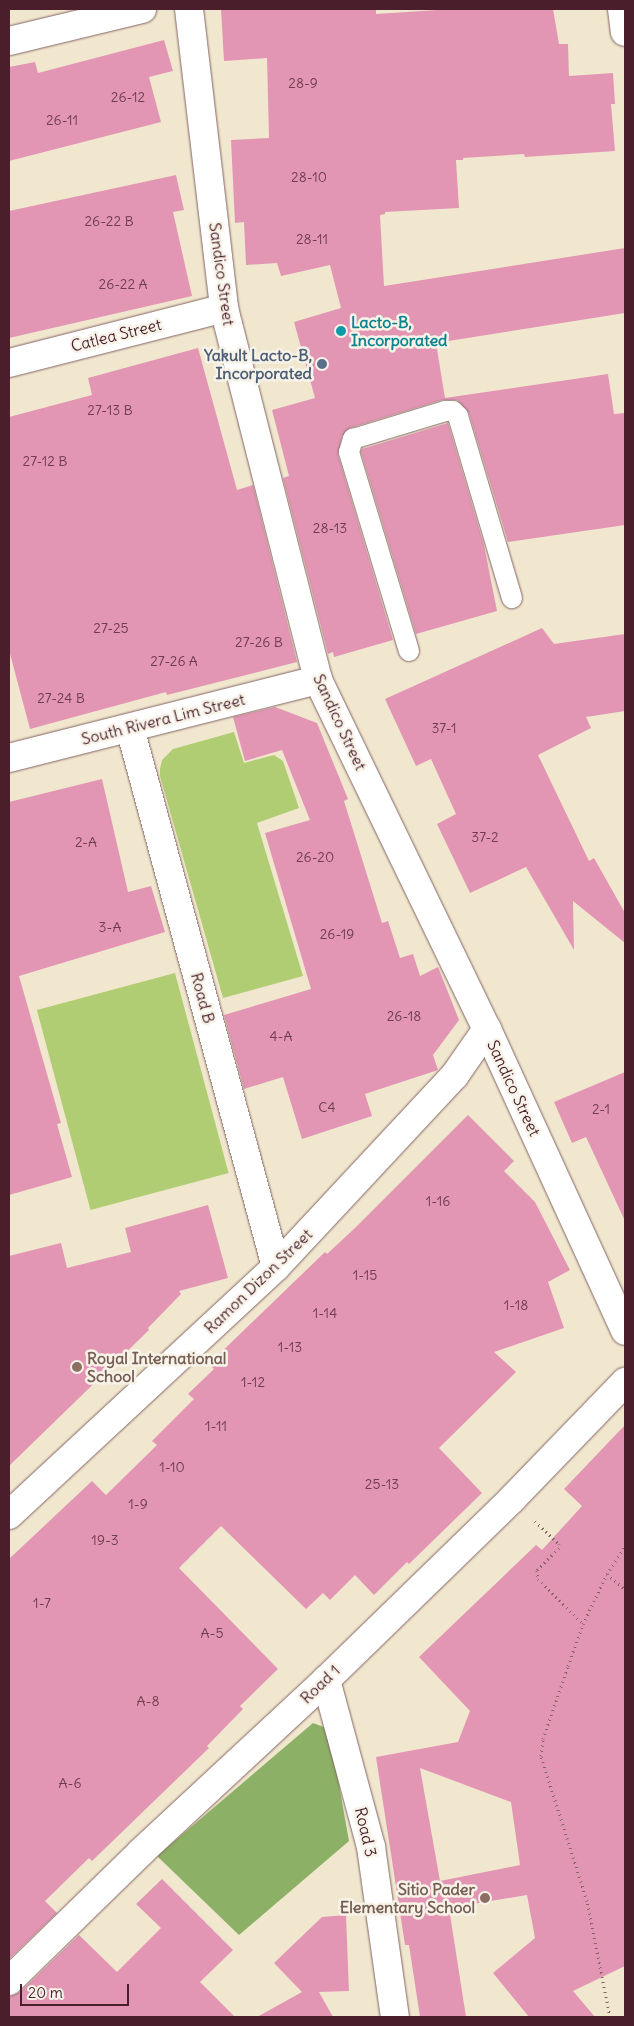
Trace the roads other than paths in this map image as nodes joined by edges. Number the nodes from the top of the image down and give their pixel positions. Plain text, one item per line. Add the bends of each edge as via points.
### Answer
1 (142, 9) edge
2 (189, 9) edge
3 (622, 9) edge
4 (625, 32) edge
5 (9, 41) edge
6 (224, 308) junction
7 (9, 363) edge
8 (512, 598) dead end
9 (409, 651) dead end
10 (318, 680) junction
11 (130, 728) junction
12 (9, 758) edge
13 (487, 1029) junction
14 (276, 1267) junction
15 (625, 1331) edge
16 (625, 1382) edge
17 (9, 1515) edge
18 (326, 1680) junction
19 (9, 1981) edge
20 (395, 2017) edge

1 - 5 street
2 - 6 street, Sandico Street
3 - 4 street
6 - 7 street, Catlea Street
6 - 10 street, Sandico Street
8 - 9 lane via 458,416 453,411 445,411 354,439 349,452
10 - 11 street, South Rivera Lim Street
10 - 13 street, Sandico Street
11 - 12 street, South Rivera Lim Street
11 - 14 street, Road B
13 - 14 street, Ramon Dizon Street via 455,1074
13 - 15 street, Sandico Street
14 - 17 street, Ramon Dizon Street
16 - 18 street, Road 1 via 512,1499
18 - 19 street, Road 1 via 140,1852
18 - 20 street, Road 3 via 371,1847

